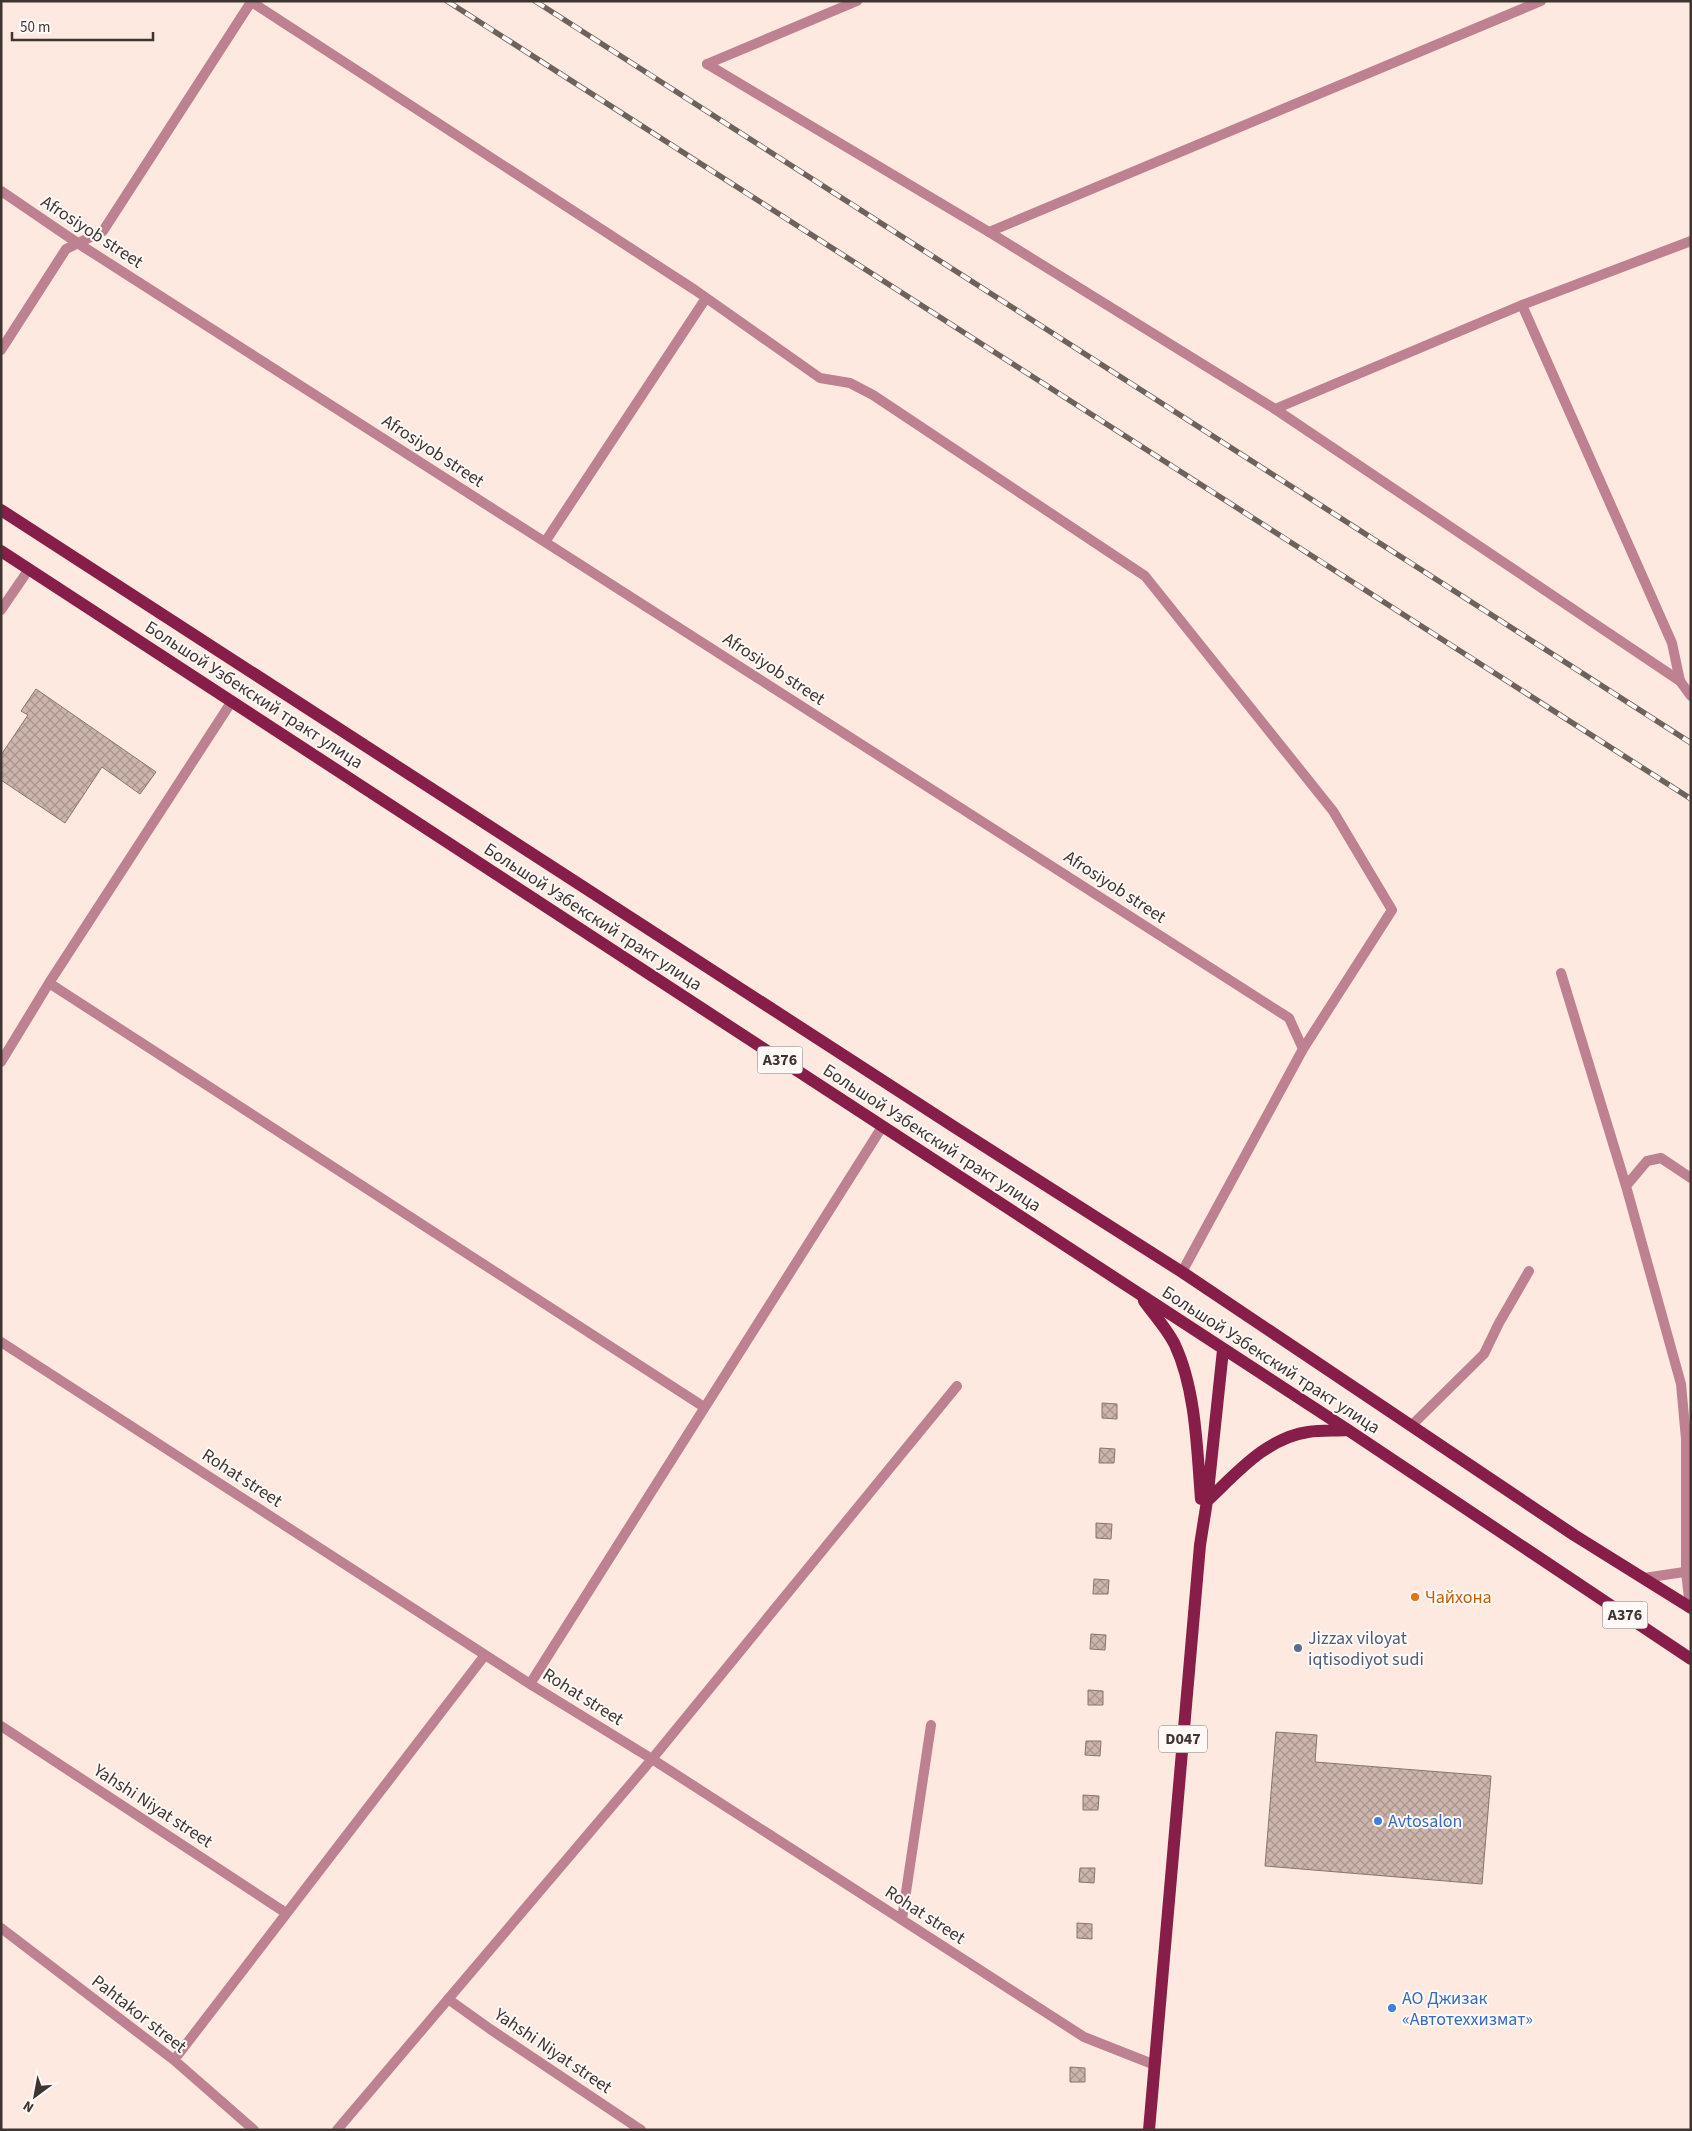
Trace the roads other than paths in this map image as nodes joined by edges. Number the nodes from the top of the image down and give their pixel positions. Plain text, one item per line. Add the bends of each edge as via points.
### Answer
1 (857, 1) edge
2 (1541, 1) edge
3 (250, 2) edge
4 (1, 191) edge
5 (989, 232) junction
6 (1691, 241) edge
7 (79, 244) junction
8 (706, 298) junction
9 (1522, 304) junction
10 (1, 350) edge
11 (1275, 409) junction
12 (1, 510) edge
13 (545, 542) junction
14 (1, 551) edge
15 (29, 569) junction
16 (1, 610) edge
17 (1680, 681) junction
18 (1691, 696) edge
19 (232, 702) junction
20 (1561, 973) dead end
21 (50, 983) junction
22 (1303, 1049) junction
23 (1, 1062) edge
24 (882, 1127) junction
25 (1691, 1178) edge
26 (1626, 1186) junction
27 (1529, 1271) dead end
28 (1182, 1272) junction
29 (1140, 1295) junction
30 (1, 1342) edge
31 (1224, 1350) junction
32 (1691, 1378) edge
33 (1681, 1384) junction
34 (957, 1386) dead end
35 (704, 1407) junction
36 (1411, 1426) junction
37 (1348, 1430) junction
38 (1206, 1502) junction
39 (1203, 1524) junction
40 (1688, 1572) edge
41 (1644, 1578) junction
42 (1690, 1607) edge
43 (485, 1655) junction
44 (1691, 1659) edge
45 (530, 1684) junction
46 (931, 1725) dead end
47 (1, 1726) edge
48 (652, 1759) junction
49 (286, 1913) junction
50 (902, 1919) junction
51 (1, 1928) edge
52 (448, 1998) junction
53 (174, 2060) junction
54 (1155, 2065) junction
55 (254, 2130) edge
56 (337, 2130) edge
57 (641, 2130) edge
58 (1150, 2130) edge

1 - 5 street via 707,64
2 - 5 street
3 - 7 street via 103,231
3 - 8 street
4 - 7 street, Afrosiyob street
5 - 11 street
6 - 9 street
7 - 10 street via 66,249
7 - 13 street, Afrosiyob street
8 - 13 street
8 - 22 street via 820,378 850,383 872,395 1145,576 1333,811 1392,910
9 - 11 street
9 - 17 street via 1672,643
11 - 17 street
12 - 28 main road, Большой Узбекский тракт улица
13 - 22 street, Afrosiyob street via 1289,1018
14 - 15 main road, Большой Узбекский тракт улица / A376
15 - 16 street
15 - 19 main road, Большой Узбекский тракт улица / A376
17 - 18 street
19 - 21 street
19 - 24 main road, Большой Узбекский тракт улица / A376
20 - 26 street
21 - 23 street
21 - 35 street
22 - 28 street
24 - 29 main road, Большой Узбекский тракт улица / A376
24 - 35 street
25 - 26 street via 1661,1158 1647,1161
26 - 33 street
27 - 36 street via 1484,1354
28 - 36 main road, Большой Узбекский тракт улица
29 - 31 main road, Большой Узбекский тракт улица / A376
29 - 39 main road, D047 via 1175,1344 1188,1382
30 - 43 street, Rohat street
31 - 37 main road, Большой Узбекский тракт улица / A376
31 - 38 main road, D047
32 - 33 street
33 - 40 street via 1686,1439
34 - 48 street
35 - 45 street
36 - 41 main road, Большой Узбекский тракт улица
37 - 38 main road via 1308,1432 1279,1441 1248,1461
37 - 44 main road, Большой Узбекский тракт улица / A376
38 - 39 main road, D047
39 - 54 main road, D047
40 - 41 street
40 - 42 street
41 - 42 main road, Большой Узбекский тракт улица
43 - 45 street, Rohat street
43 - 49 street
45 - 48 street, Rohat street
46 - 50 street
47 - 49 street, Yahshi Niyat street
48 - 50 street, Rohat street
48 - 52 street
49 - 53 street
50 - 54 street, Rohat street via 1084,2037
51 - 53 street, Pahtakor street
52 - 56 street
52 - 57 street, Yahshi Niyat street
53 - 55 street, Pahtakor street
54 - 58 main road, D047

